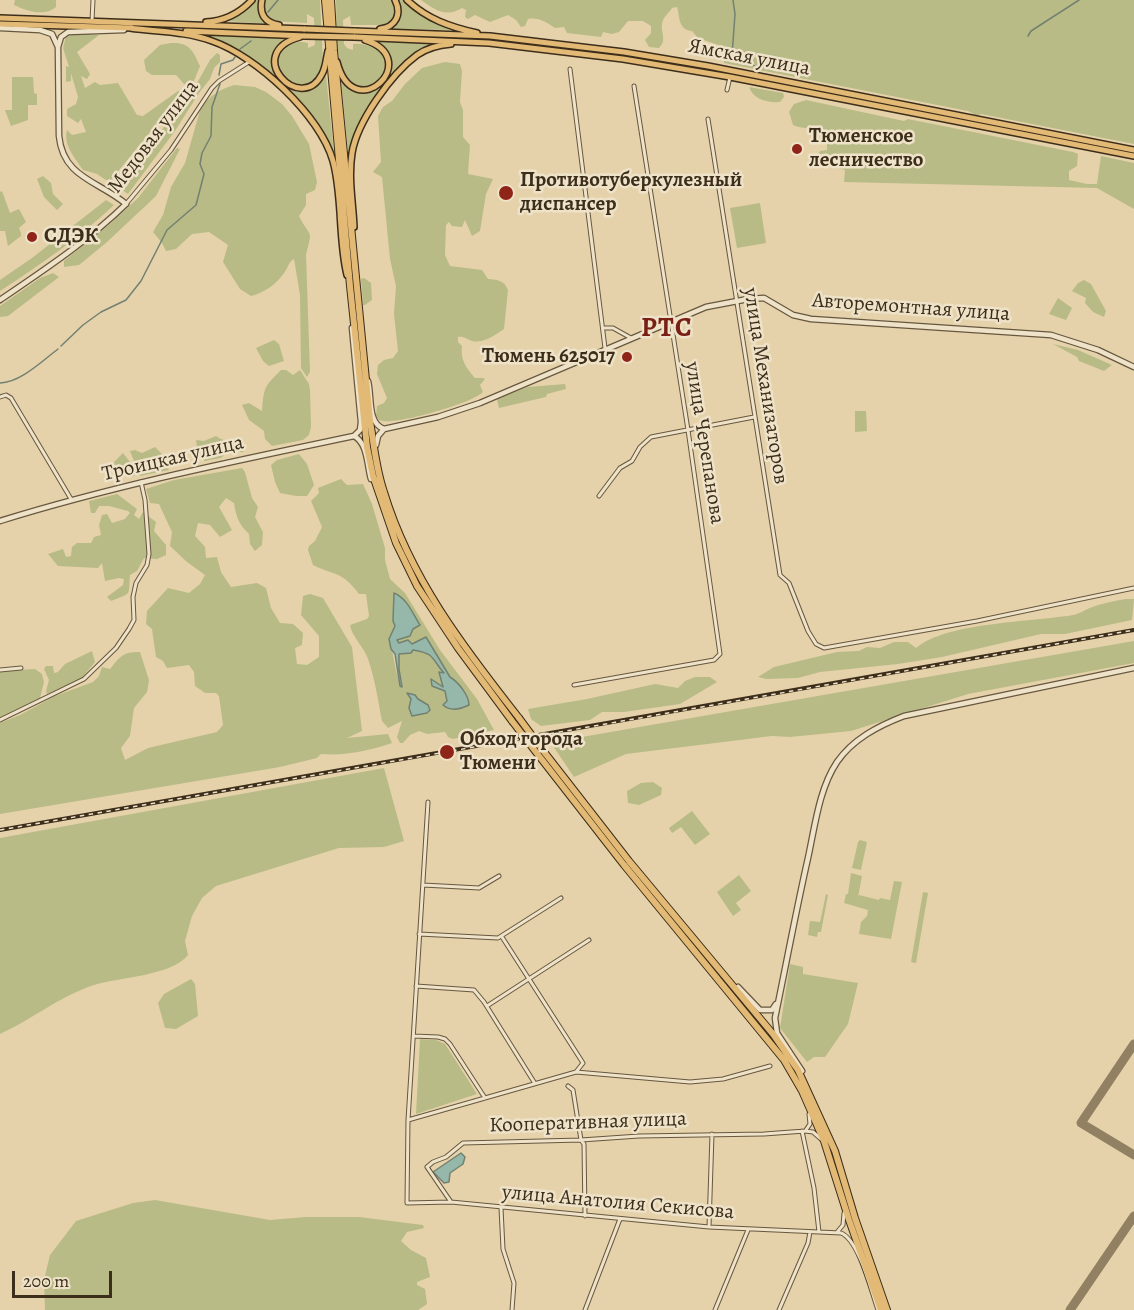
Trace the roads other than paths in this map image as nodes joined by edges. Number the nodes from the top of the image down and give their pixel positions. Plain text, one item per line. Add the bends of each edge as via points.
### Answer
1 (93, 0) edge
2 (252, 0) edge
3 (262, 0) edge
4 (325, 0) edge
5 (331, 0) edge
6 (395, 0) edge
7 (407, 0) edge
8 (0, 18) edge
9 (92, 21) junction
10 (138, 22) junction
11 (0, 26) edge
12 (130, 28) junction
13 (305, 33) junction
14 (354, 34) junction
15 (489, 40) junction
16 (58, 47) junction
17 (331, 51) junction
18 (250, 61) junction
19 (570, 69) dead end
20 (730, 77) junction
21 (634, 86) dead end
22 (727, 90) dead end
23 (708, 118) dead end
24 (1134, 150) edge
25 (1134, 156) edge
26 (126, 204) junction
27 (355, 259) junction
28 (350, 286) junction
29 (0, 300) edge
30 (736, 301) junction
31 (353, 316) junction
32 (671, 320) junction
33 (603, 328) junction
34 (631, 338) junction
35 (605, 348) junction
36 (1134, 367) edge
37 (366, 371) junction
38 (0, 397) edge
39 (754, 417) junction
40 (384, 429) junction
41 (688, 430) junction
42 (354, 436) junction
43 (380, 481) junction
44 (141, 482) junction
45 (378, 494) junction
46 (599, 496) dead end
47 (71, 499) junction
48 (0, 521) edge
49 (1134, 588) edge
50 (21, 668) dead end
51 (1134, 669) edge
52 (0, 670) edge
53 (574, 685) dead end
54 (0, 720) edge
55 (515, 720) junction
56 (542, 755) junction
57 (428, 802) dead end
58 (500, 876) dead end
59 (423, 885) junction
60 (561, 898) dead end
61 (420, 934) junction
62 (502, 937) junction
63 (589, 940) dead end
64 (724, 976) junction
65 (529, 979) junction
66 (416, 987) junction
67 (778, 999) junction
68 (487, 1006) junction
69 (414, 1035) junction
70 (768, 1037) junction
71 (770, 1066) dead end
72 (576, 1072) junction
73 (534, 1082) junction
74 (568, 1086) dead end
75 (807, 1087) junction
76 (484, 1098) junction
77 (809, 1114) junction
78 (408, 1120) junction
79 (801, 1131) junction
80 (712, 1134) junction
81 (821, 1139) junction
82 (581, 1140) junction
83 (836, 1178) junction
84 (838, 1194) junction
85 (451, 1202) junction
86 (501, 1208) junction
87 (846, 1210) junction
88 (585, 1216) junction
89 (620, 1219) junction
90 (709, 1227) junction
91 (748, 1230) junction
92 (810, 1232) junction
93 (819, 1232) junction
94 (827, 1232) junction
95 (512, 1310) edge
96 (585, 1310) edge
97 (715, 1310) edge
98 (778, 1310) edge
99 (879, 1310) edge
100 (887, 1310) edge

1 - 9 street
2 - 10 main road via 235,15 217,21
3 - 13 main road via 261,10 268,21
4 - 17 highway
5 - 17 highway
6 - 14 main road via 398,14 392,25
7 - 15 main road via 435,21
8 - 9 main road
9 - 10 main road
10 - 13 main road
11 - 12 main road
11 - 16 street via 48,31
12 - 13 main road
12 - 16 street via 69,32
12 - 18 main road via 200,37 226,46
13 - 14 main road, bridge
13 - 17 main road via 286,42 277,52 275,69 286,84 300,88 314,84 324,73
14 - 15 main road, Ямская улица
14 - 17 main road via 374,43 387,57 388,72 378,86 362,90 349,85
15 - 20 main road, Ямская улица
15 - 24 main road, Ямская улица via 624,52 708,66
15 - 27 main road via 444,44 421,53 405,66 367,113 354,141 350,169
16 - 26 street via 62,150 75,172
17 - 27 highway
17 - 28 highway
18 - 26 street, Медовая улица via 212,88 171,150
18 - 28 main road via 297,102 326,143 336,177
19 - 33 street
20 - 22 street
20 - 25 main road, Ямская улица
21 - 32 street, улица Черепанова
23 - 30 street, улица Механизаторов
26 - 29 street, Медовая улица via 87,239
27 - 37 highway
28 - 31 highway
30 - 32 street, Авторемонтная улица
30 - 36 street, Авторемонтная улица via 764,298 793,315 826,321 1051,335
30 - 39 street, улица Механизаторов
31 - 42 street via 361,422
31 - 45 highway via 368,447
32 - 34 street, Авторемонтная улица
32 - 41 street, улица Черепанова
33 - 34 street via 613,327
33 - 35 street
34 - 35 street, Авторемонтная улица
35 - 40 street, Авторемонтная улица via 460,411
37 - 40 street via 374,420
37 - 43 highway
38 - 47 street via 11,398
39 - 41 street
39 - 49 street, улица Механизаторов via 780,575 789,583 808,631 820,647 973,622
40 - 43 street via 376,440
41 - 46 street via 651,437
41 - 53 street, улица Черепанова via 720,654 714,660
42 - 44 street, Троицкая улица
42 - 45 street via 363,445
43 - 55 highway via 415,569
44 - 47 street, Троицкая улица
44 - 54 street via 149,554 136,583 134,621 116,648 84,679
45 - 55 highway via 417,586 453,641
47 - 48 street, Троицкая улица
50 - 52 street
51 - 67 street via 904,716 856,742 834,767 820,804
55 - 56 highway, bridge
56 - 64 highway
56 - 70 highway via 624,865
57 - 59 street
58 - 59 street via 479,888
59 - 61 street
60 - 62 street
61 - 62 street
61 - 66 street
62 - 65 street
63 - 65 street
64 - 67 street via 760,1010 772,1010
64 - 75 highway via 782,1045
65 - 68 street
65 - 72 street via 583,1063
66 - 68 street via 474,990
66 - 69 street
67 - 75 street via 776,1029 800,1067
68 - 73 street
69 - 76 street via 445,1039
69 - 78 street
70 - 77 street
70 - 83 highway via 802,1091
71 - 72 street via 723,1080 690,1082
72 - 73 street
73 - 76 street
74 - 82 street via 573,1090
75 - 100 highway via 835,1151
76 - 78 street
77 - 79 street via 809,1127
77 - 81 street
78 - 85 street, улица Анатолия Секисова via 408,1203
79 - 80 street, Кооперативная улица
79 - 81 street via 813,1132
79 - 93 street
80 - 82 street, Кооперативная улица
80 - 90 street
81 - 84 street
82 - 85 street, Кооперативная улица via 463,1143 427,1167
82 - 88 street
83 - 84 street
83 - 87 highway
84 - 87 street
84 - 94 street via 844,1223 838,1230
85 - 86 street, улица Анатолия Секисова
86 - 88 street, улица Анатолия Секисова
86 - 95 street via 503,1249 514,1283
87 - 99 highway
88 - 89 street, улица Анатолия Секисова
89 - 90 street, улица Анатолия Секисова
89 - 96 street
90 - 91 street, улица Анатолия Секисова
91 - 92 street, улица Анатолия Секисова
91 - 97 street
92 - 93 street, улица Анатолия Секисова
92 - 98 street
93 - 94 street, улица Анатолия Секисова
94 - 99 street via 843,1233 852,1241

